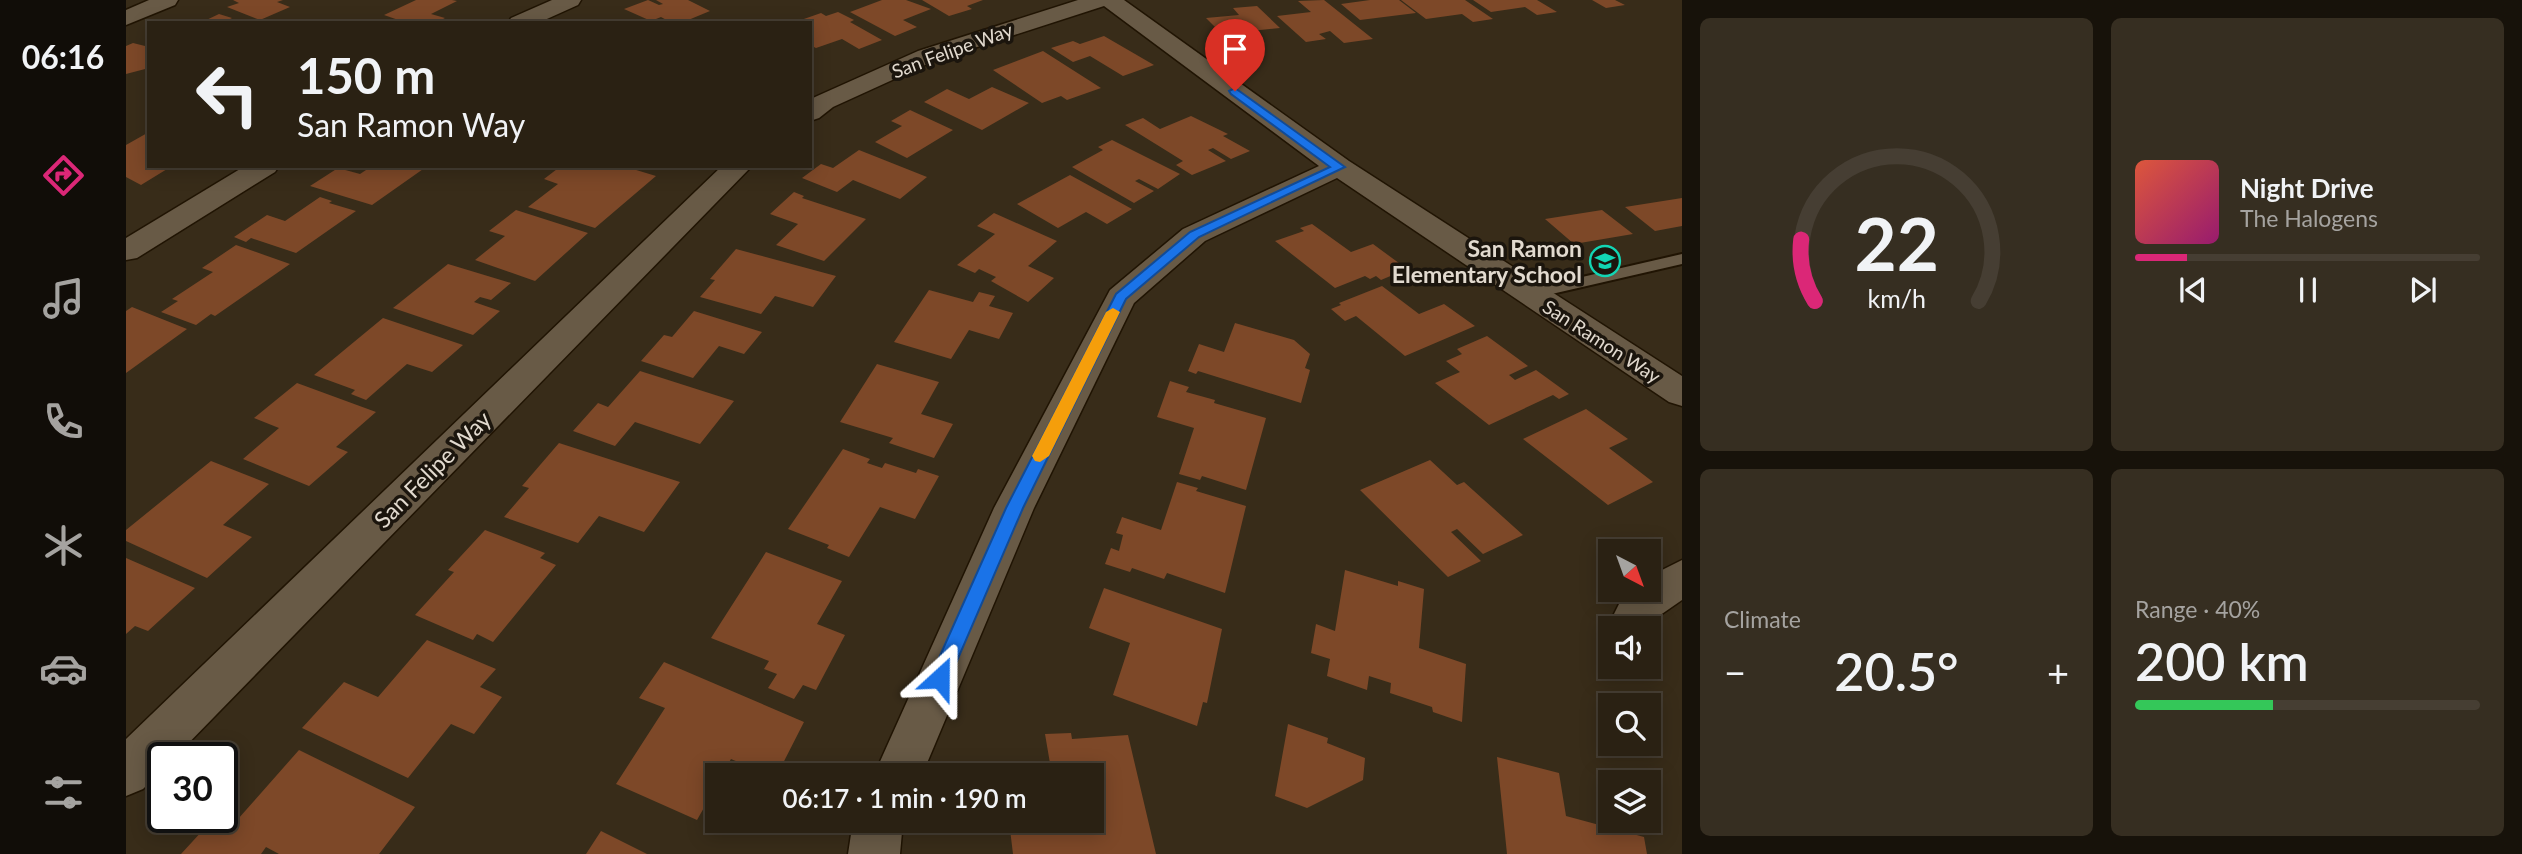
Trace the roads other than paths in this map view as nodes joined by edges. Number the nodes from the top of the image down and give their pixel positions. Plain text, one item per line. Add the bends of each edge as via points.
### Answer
1 (167, 0) edge
2 (570, 0) edge
3 (1100, 0) edge
4 (1110, 0) edge
5 (126, 18) edge
6 (523, 21) edge
7 (812, 111) edge
8 (1339, 167) junction
9 (262, 168) edge
10 (736, 168) edge
11 (126, 251) edge
12 (1682, 260) edge
13 (1530, 294) junction
14 (1682, 393) edge
15 (1682, 579) edge
16 (1635, 616) edge
17 (903, 763) edge
18 (126, 772) edge

1 - 5 street
2 - 6 street
3 - 7 street, San Felipe Way via 926,56
4 - 8 street, San Ramon Way
8 - 13 street, San Ramon Way
8 - 17 street via 1194,235 1121,297 1014,508
9 - 11 street
10 - 18 street, San Felipe Way
12 - 13 lane
13 - 14 street, San Ramon Way
15 - 16 street via 1640,605

